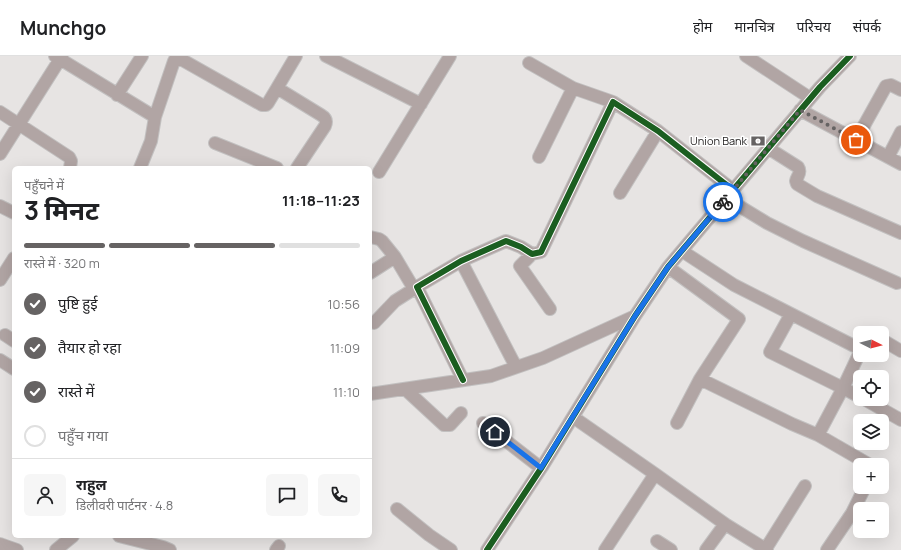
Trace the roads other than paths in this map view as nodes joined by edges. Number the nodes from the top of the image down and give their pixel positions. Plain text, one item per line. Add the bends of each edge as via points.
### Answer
1 (142, 56) edge
2 (177, 56) edge
3 (296, 56) edge
4 (326, 56) edge
5 (450, 56) edge
6 (746, 56) edge
7 (850, 56) edge
8 (59, 57) edge
9 (529, 62) dead end
10 (900, 86) edge
11 (277, 88) junction
12 (573, 88) junction
13 (117, 95) junction
14 (810, 98) junction
15 (613, 102) junction
16 (421, 104) junction
17 (800, 110) junction
18 (0, 112) edge
19 (154, 117) junction
20 (19, 124) junction
21 (658, 130) junction
22 (901, 132) edge
23 (856, 140) junction
24 (215, 143) dead end
25 (768, 148) junction
26 (0, 154) edge
27 (539, 156) dead end
28 (888, 157) junction
29 (901, 164) edge
30 (70, 166) edge
31 (141, 166) edge
32 (271, 166) edge
33 (298, 166) edge
34 (379, 172) dead end
35 (620, 193) dead end
36 (730, 194) junction
37 (0, 206) edge
38 (12, 213) edge
39 (901, 233) edge
40 (372, 237) edge
41 (682, 251) junction
42 (532, 254) junction
43 (395, 257) junction
44 (12, 261) edge
45 (461, 261) junction
46 (668, 267) junction
47 (372, 272) edge
48 (0, 280) edge
49 (897, 283) dead end
50 (415, 288) junction
51 (550, 309) dead end
52 (791, 314) junction
53 (635, 316) junction
54 (374, 323) dead end
55 (889, 344) edge
56 (853, 346) edge
57 (901, 351) edge
58 (0, 360) edge
59 (855, 362) edge
60 (12, 368) edge
61 (516, 368) junction
62 (463, 380) junction
63 (700, 380) junction
64 (843, 388) junction
65 (405, 389) junction
66 (853, 393) edge
67 (372, 394) edge
68 (876, 406) edge
69 (461, 413) dead end
70 (573, 417) junction
71 (901, 420) edge
72 (483, 424) dead end
73 (677, 424) dead end
74 (818, 435) junction
75 (858, 458) edge
76 (541, 468) junction
77 (655, 474) junction
78 (805, 486) dead end
79 (862, 494) edge
80 (397, 509) dead end
81 (725, 524) junction
82 (70, 538) edge
83 (127, 538) edge
84 (657, 541) dead end
85 (0, 544) edge
86 (17, 550) edge
87 (57, 550) edge
88 (170, 550) edge
89 (451, 550) edge
90 (486, 550) edge
91 (605, 550) edge
92 (671, 550) edge
93 (706, 550) edge
94 (766, 550) edge
95 (827, 550) edge

1 - 13 street
2 - 11 street via 262,105 268,103
2 - 19 street
3 - 11 street
4 - 16 street
5 - 16 street
6 - 14 street
7 - 14 street
8 - 13 street
8 - 20 street
9 - 12 street
10 - 23 street via 886,86
11 - 33 street via 326,120 325,126
12 - 15 street
12 - 27 street
13 - 19 street
14 - 17 street
15 - 21 street
15 - 42 street via 541,252
16 - 34 street
17 - 23 street
17 - 25 street
18 - 20 street
19 - 31 street via 151,141
20 - 26 street
20 - 30 street via 69,157
21 - 35 street
21 - 36 street
22 - 28 street
23 - 28 street
24 - 32 street
25 - 36 street
25 - 39 street via 798,167 800,172 796,179 797,184 817,196
28 - 29 street
36 - 41 street
36 - 49 street via 768,223
37 - 38 street
40 - 43 street via 382,241
41 - 46 street
41 - 52 street via 734,285
42 - 45 street via 506,241
42 - 51 street via 520,266
43 - 47 street
43 - 50 street
44 - 48 street
45 - 50 street
45 - 61 street
46 - 53 street
46 - 63 street via 739,319
50 - 54 street via 395,301
50 - 62 street
52 - 56 street
52 - 64 street via 770,352
53 - 61 street
53 - 70 street
55 - 57 street
58 - 60 street
59 - 64 street
61 - 62 street via 490,376
62 - 65 street
63 - 73 street
63 - 74 street
64 - 66 street
64 - 74 street
65 - 67 street
65 - 69 street via 444,425 450,424
68 - 71 street
70 - 76 street
70 - 77 street
72 - 76 street
74 - 75 street
76 - 90 street
77 - 81 street
77 - 91 street
78 - 94 street
79 - 95 street
80 - 89 street
81 - 93 street
81 - 94 street
82 - 87 street
83 - 88 street
84 - 92 street
85 - 86 street

